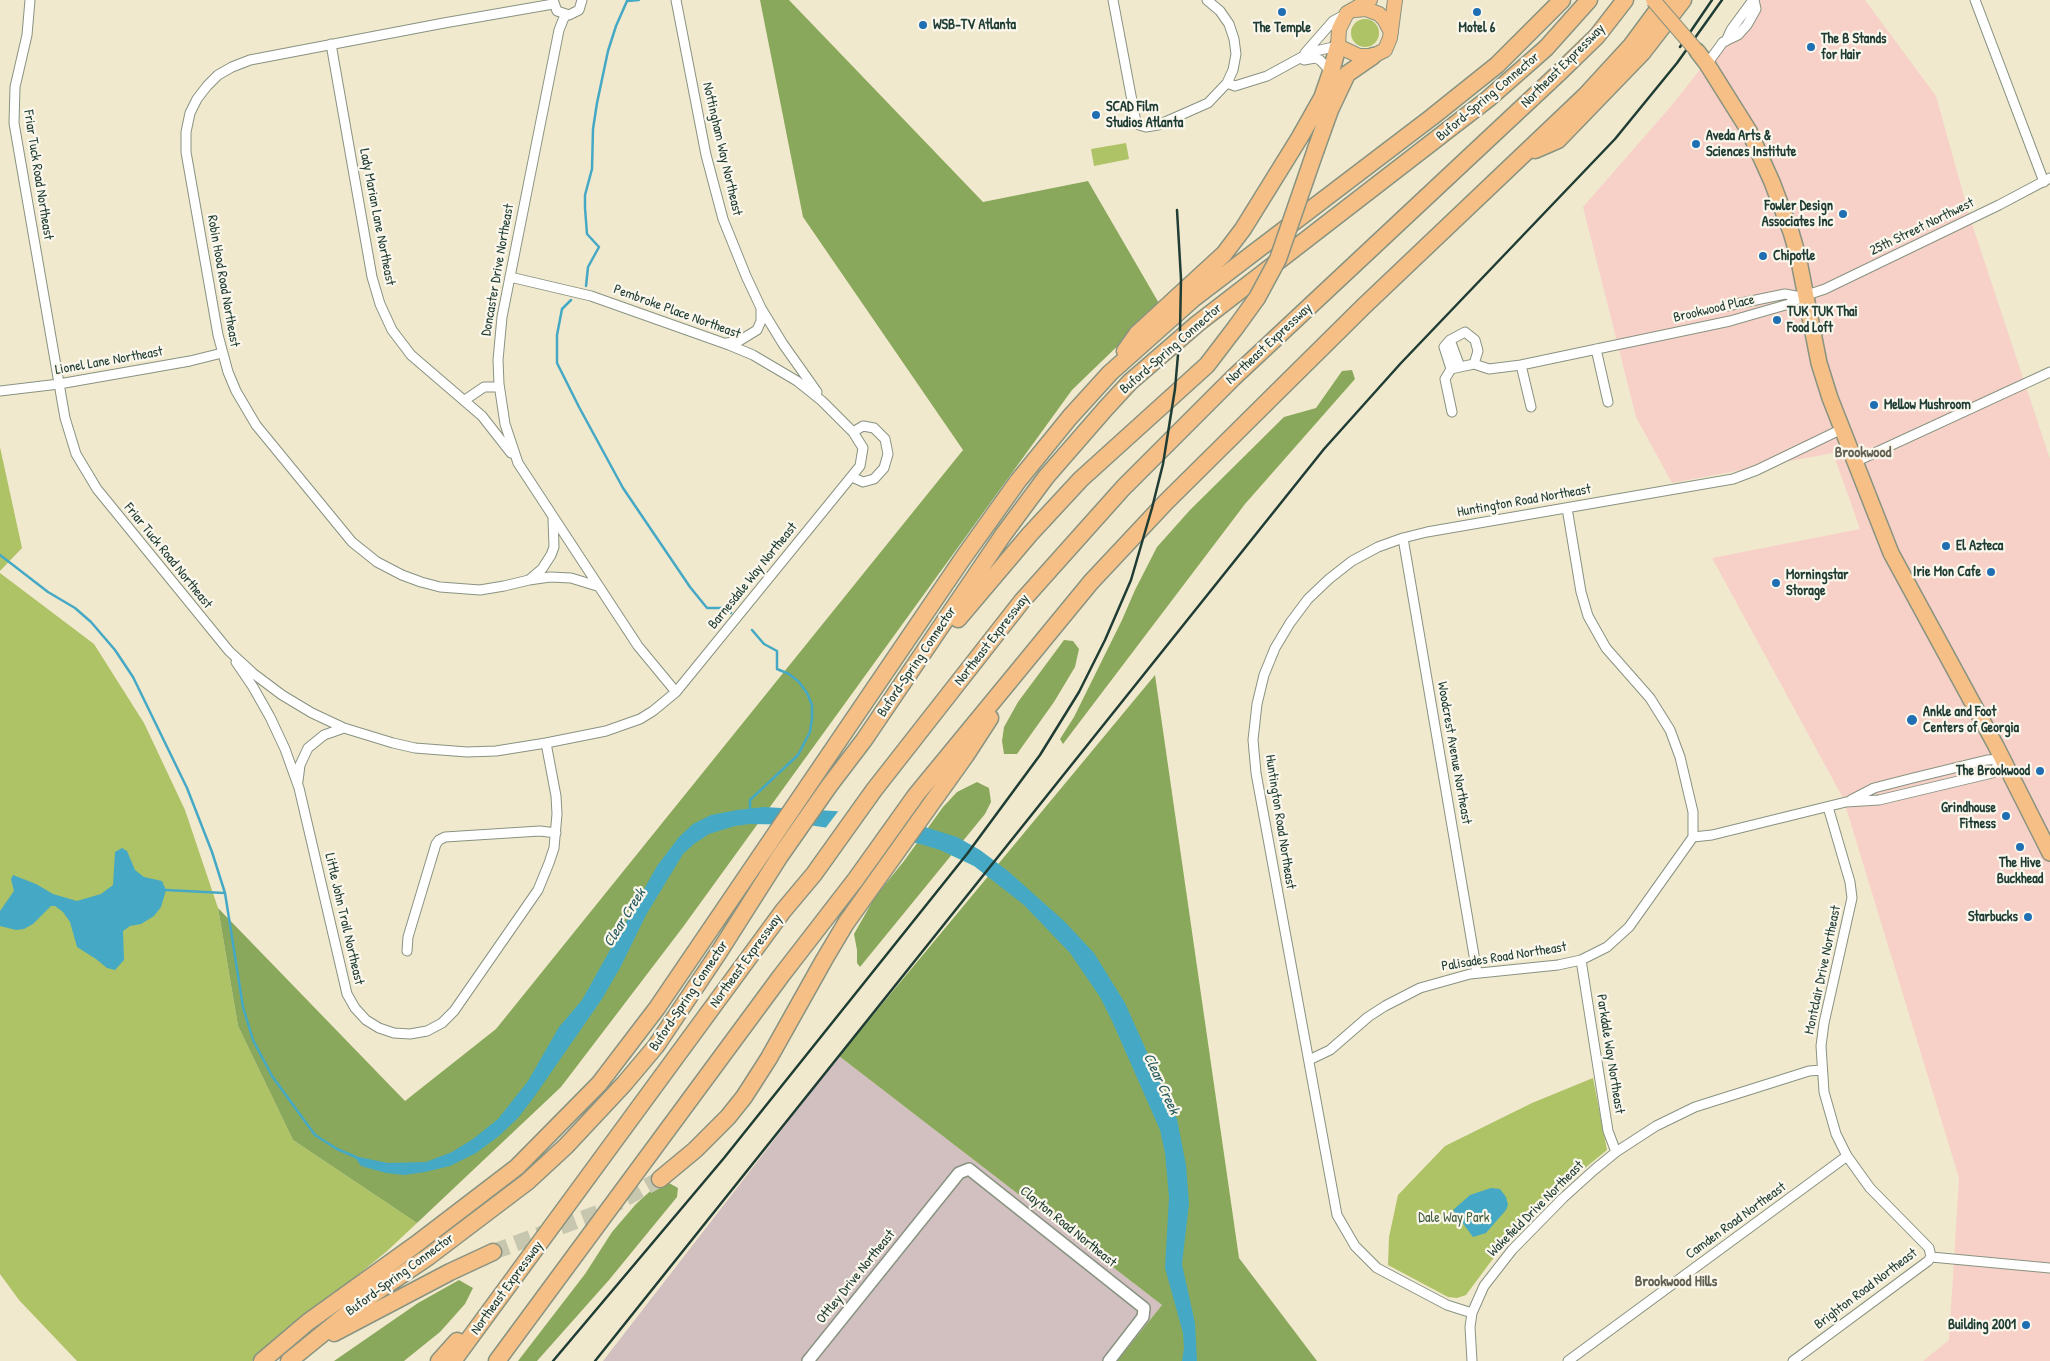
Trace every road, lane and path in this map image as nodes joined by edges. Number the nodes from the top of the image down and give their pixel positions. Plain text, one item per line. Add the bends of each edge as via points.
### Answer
1 (30, 0) edge
2 (582, 0) edge
3 (676, 0) edge
4 (1114, 0) edge
5 (1207, 0) edge
6 (1370, 0) edge
7 (1395, 0) edge
8 (1562, 0) edge
9 (1589, 0) edge
10 (1625, 0) edge
11 (1652, 0) edge
12 (1665, 0) edge
13 (1683, 0) edge
14 (1754, 0) edge
15 (1975, 0) edge
16 (553, 2) edge
17 (1351, 12) junction
18 (565, 15) junction
19 (1391, 32) junction
20 (331, 44) junction
21 (1338, 46) junction
22 (1697, 50) joint
23 (1373, 56) junction
24 (1294, 63) junction
25 (1707, 64) junction
26 (1332, 72) junction
27 (1227, 83) junction
28 (1524, 155) junction
29 (2047, 180) edge
30 (510, 277) junction
31 (1803, 296) junction
32 (1727, 306) dead end
33 (761, 308) junction
34 (726, 343) junction
35 (1596, 349) junction
36 (222, 353) junction
37 (1474, 364) junction
38 (1521, 365) junction
39 (1455, 368) junction
40 (2050, 372) edge
41 (1110, 373) junction
42 (59, 384) junction
43 (499, 387) junction
44 (0, 391) edge
45 (465, 400) junction
46 (822, 401) junction
47 (1608, 402) dead end
48 (1531, 407) dead end
49 (1452, 412) dead end
50 (1842, 429) junction
51 (853, 432) junction
52 (1855, 462) junction
53 (518, 463) junction
54 (852, 477) junction
55 (1567, 508) junction
56 (553, 518) junction
57 (1403, 538) junction
58 (529, 580) junction
59 (597, 586) junction
60 (229, 651) junction
61 (676, 692) junction
62 (994, 699) junction
63 (886, 708) junction
64 (344, 728) junction
65 (546, 743) junction
66 (2003, 759) junction
67 (822, 781) junction
68 (298, 786) junction
69 (1846, 802) junction
70 (1828, 807) junction
71 (556, 833) junction
72 (1693, 837) junction
73 (774, 852) junction
74 (2050, 853) edge
75 (407, 950) dead end
76 (1581, 960) junction
77 (1477, 973) junction
78 (1309, 1060) junction
79 (1821, 1070) junction
80 (1616, 1152) junction
81 (1847, 1156) junction
82 (660, 1178) tunnel mouth
83 (928, 1211) joint
84 (493, 1252) tunnel mouth
85 (1930, 1257) junction
86 (2050, 1268) edge
87 (516, 1274) junction
88 (1472, 1313) junction
89 (295, 1356) edge
90 (262, 1361) edge
91 (439, 1361) edge
92 (453, 1361) edge
93 (496, 1361) edge
94 (808, 1361) edge
95 (1108, 1361) edge
96 (1472, 1361) edge
97 (1568, 1361) edge
98 (1793, 1361) edge

1 - 42 street, Friar Tuck Road Northeast via 27,35 15,87 14,124
2 - 18 street via 576,13
3 - 33 street, Nottingham Way Northeast via 714,189 733,248
4 - 27 street via 1139,126 1158,125 1208,103
5 - 27 street via 1220,11 1234,39 1236,54
6 - 17 main road
7 - 19 main road
8 - 41 highway, Buford-Spring Connector via 1497,65 1193,299
9 - 63 highway, Buford-Spring Connector via 1546,48 1488,99 1197,324 1130,382 1069,448 1003,535
10 - 87 highway, Northeast Expressway via 1597,36 1560,72 1233,378 1123,488 1022,601 783,911
11 - 22 main road, bridge
12 - 28 highway via 1624,53
13 - 28 highway via 1642,53 1558,140
14 - 25 street via 1756,9 1747,25 1738,35 1723,42
15 - 29 street
16 - 18 street via 557,11
16 - 20 street, Robin Hood Road Northeast
17 - 19 main road via 1366,9 1379,14
17 - 21 main road via 1339,29
17 - 24 street via 1333,21
18 - 30 street, Doncaster Drive Northeast via 559,30
19 - 23 main road via 1385,50
20 - 36 street, Robin Hood Road Northeast via 233,66 206,86 190,113 186,152
20 - 45 street, Lady Marian Lane Northeast via 372,277 380,304 392,330 411,354
21 - 23 main road via 1359,56
21 - 24 street via 1318,49
21 - 26 highway
22 - 25 highway
23 - 63 highway, bridge via 1347,74 1330,110 1278,259 1257,298 1236,327 1206,365 1081,479 1030,534
24 - 26 street via 1315,58
24 - 27 street via 1235,86
25 - 31 highway via 1748,131 1772,182 1791,232
26 - 41 highway via 1322,98 1300,137 1243,229 1224,254 1137,334
28 - 62 highway via 1364,306 1166,502 1091,582
29 - 31 street, 25th Street Northwest via 1825,289
30 - 34 street, Pembroke Place Northeast via 591,296
30 - 43 street, Doncaster Drive Northeast via 499,336
31 - 32 street, Brookwood Place via 1785,294
31 - 35 street, Brookwood Place via 1789,304 1730,321
31 - 50 highway via 1820,364
33 - 34 street via 758,330 738,341
33 - 46 street, Nottingham Way Northeast
34 - 46 street, Pembroke Place Northeast via 775,367
35 - 38 street, Brookwood Place
35 - 47 street
36 - 42 street, Lionel Lane Northeast
36 - 58 street, Robin Hood Road Northeast via 236,391 256,426 332,520 365,554 402,575 440,587 480,590
37 - 38 street, Brookwood Place via 1489,369
37 - 39 street
37 - 39 street via 1478,351 1475,340 1465,332 1450,340
38 - 48 street
39 - 49 street via 1445,378
40 - 52 street
41 - 67 highway, Buford-Spring Connector via 1018,481 963,558
42 - 44 street, Lionel Lane Northeast
42 - 60 street, Friar Tuck Road Northeast via 69,435 87,474
43 - 45 street via 484,386
43 - 53 street, Doncaster Drive Northeast via 505,424
45 - 53 street, Lady Marian Lane Northeast via 494,430
46 - 51 street, Barnesdale Way Northeast
50 - 52 highway
50 - 55 street, Huntington Road Northeast via 1733,479
51 - 54 street, Barnesdale Way Northeast via 863,455
51 - 54 street via 863,426 874,428 885,439 888,454 884,468 874,479 863,482
52 - 66 highway via 1891,553
53 - 56 street, Doncaster Drive Northeast
54 - 61 street, Barnesdale Way Northeast
55 - 57 street, Huntington Road Northeast
55 - 72 street via 1588,616 1606,648 1650,698 1670,730 1693,812
56 - 58 street via 555,538 551,555
56 - 59 street, Doncaster Drive Northeast
57 - 77 street, Woodcrest Avenue Northeast
57 - 78 street, Huntington Road Northeast via 1352,561 1308,599 1275,648 1257,704 1253,740 1256,773
58 - 59 street, Robin Hood Road Northeast via 571,578
59 - 61 street, Doncaster Drive Northeast via 638,646
60 - 64 street, Friar Tuck Road Northeast via 282,695
60 - 68 street, Little John Trail Northeast via 270,717
61 - 65 street, Friar Tuck Road Northeast via 653,711 627,725
62 - 82 highway via 989,722 875,881 824,960 744,1097 702,1144
62 - 93 highway via 916,795
63 - 67 highway, Buford-Spring Connector via 864,740
64 - 65 street, Friar Tuck Road Northeast via 393,743 444,751 496,750
64 - 68 street via 324,735 308,748 300,765
65 - 71 street, Little John Trail Northeast via 556,796
66 - 69 street via 1987,760 1874,788
66 - 69 street via 1992,773 1879,800
66 - 74 highway
67 - 73 highway, Buford-Spring Connector
68 - 71 street, Little John Trail Northeast via 347,994 366,1020 394,1033 427,1030 442,1023 454,1011 538,890
69 - 70 street
70 - 72 street
70 - 79 street, Montclair Drive Northeast via 1852,898 1824,1023
71 - 75 street via 540,831 440,840 436,844 408,937
72 - 76 street, Palisades Road Northeast via 1629,927 1607,947
73 - 89 highway, Buford-Spring Connector via 719,952 656,1046 595,1116 528,1182 364,1300
73 - 90 highway, Buford-Spring Connector via 599,1084 552,1133 517,1167 308,1322
76 - 77 street, Palisades Road Northeast
76 - 80 street, Parkdale Way Northeast via 1608,1131
77 - 78 street, Palisades Road Northeast via 1439,981 1402,996 1368,1017 1330,1050
78 - 88 street, Huntington Road Northeast via 1338,1215 1355,1246 1389,1275 1447,1305
79 - 80 street, Wakefield Drive Northeast via 1695,1107 1656,1126
79 - 81 street, Montclair Drive Northeast via 1829,1113
80 - 88 street, Wakefield Drive Northeast via 1563,1198 1512,1250 1484,1286
81 - 85 street, Montclair Drive Northeast via 1870,1188 1929,1248
81 - 97 street, Camden Road Northeast
83 - 94 street, Ottley Drive Northeast
83 - 95 street, Clayton Road Northeast via 959,1172 969,1169 1141,1305 1143,1317
84 - 89 highway
85 - 86 street, Brighton Road Northeast
85 - 98 street, Brighton Road Northeast
87 - 91 highway
87 - 92 highway, Northeast Expressway
88 - 96 street, Wakefield Drive Northeast

